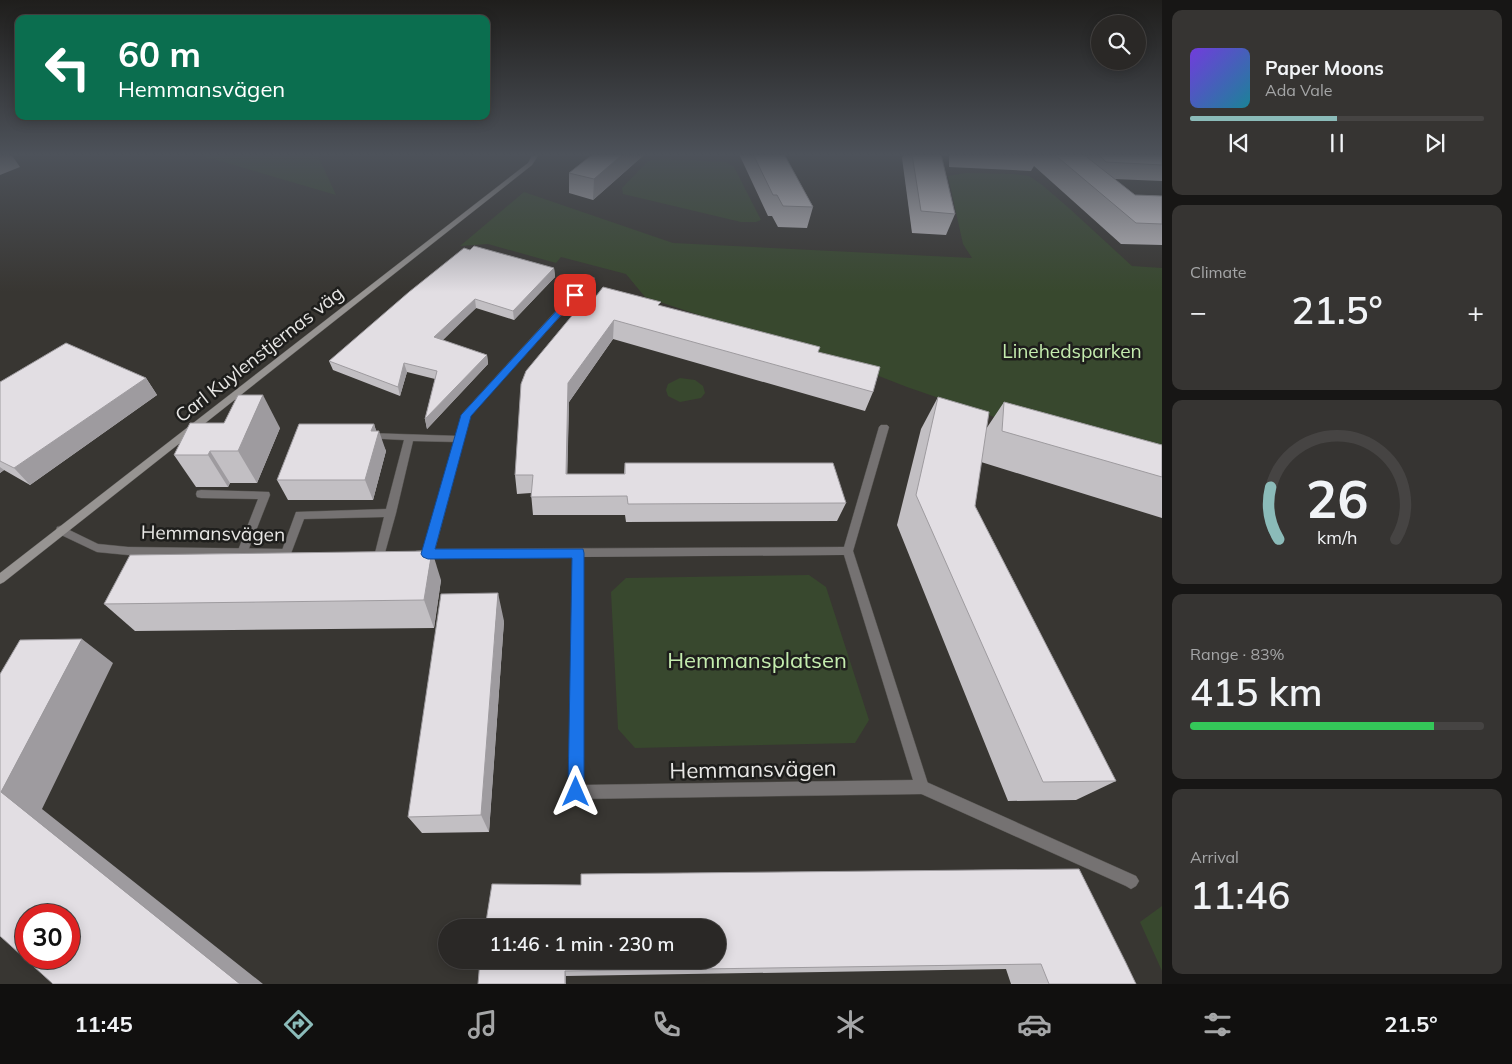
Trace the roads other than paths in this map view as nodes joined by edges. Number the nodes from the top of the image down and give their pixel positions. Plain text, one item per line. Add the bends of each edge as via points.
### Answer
1 (485, 200) edge
2 (591, 278) dead end
3 (884, 427) dead end
4 (354, 436) edge
5 (409, 438) junction
6 (459, 439) junction
7 (201, 494) dead end
8 (391, 513) junction
9 (61, 530) junction
10 (848, 551) junction
11 (242, 552) junction
12 (380, 553) edge
13 (408, 553) edge
14 (578, 553) junction
15 (428, 554) junction
16 (0, 579) edge
17 (922, 787) junction
18 (1131, 881) dead end

1 - 9 street, Carl Kuylenstjernas väg
2 - 6 street via 466,415
3 - 10 street
4 - 5 street
5 - 6 street
5 - 8 street
6 - 15 street
7 - 11 street via 265,495
8 - 11 street, Hemmansvägen via 300,515 291,553
8 - 12 street
9 - 11 street, Hemmansvägen via 97,548
9 - 16 street, Carl Kuylenstjernas väg
10 - 14 street
10 - 17 street
13 - 15 street
14 - 15 street
14 - 17 street, Hemmansvägen via 576,792
17 - 18 street

